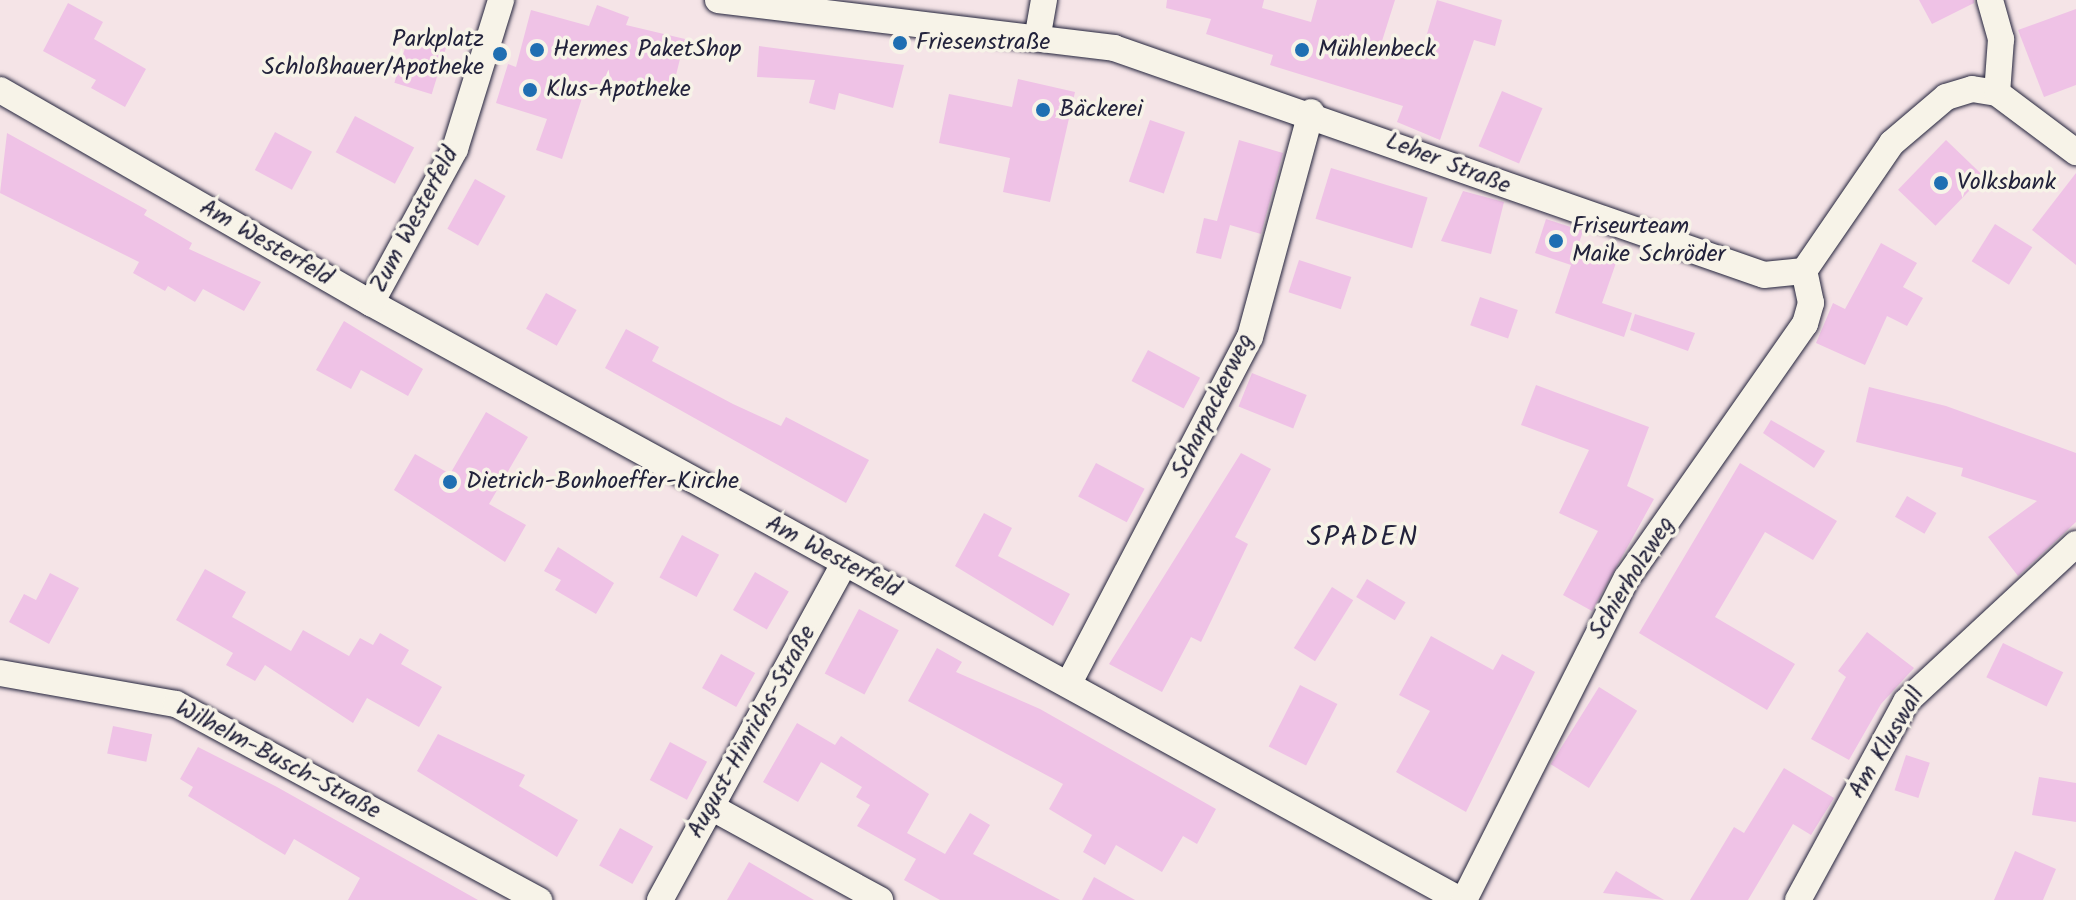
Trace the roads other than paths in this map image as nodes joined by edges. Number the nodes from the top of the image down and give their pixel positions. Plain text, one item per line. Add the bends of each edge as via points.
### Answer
1 (501, 0) edge
2 (718, 0) edge
3 (1044, 0) edge
4 (1990, 0) edge
5 (1038, 34) junction
6 (0, 90) edge
7 (1997, 93) junction
8 (1311, 112) junction
9 (2076, 152) edge
10 (1804, 271) junction
11 (371, 303) junction
12 (2076, 544) edge
13 (844, 564) junction
14 (0, 673) edge
15 (1069, 683) junction
16 (711, 807) junction
17 (539, 900) edge
18 (660, 900) edge
19 (880, 900) edge
20 (1462, 900) edge
21 (1798, 900) edge

1 - 11 street, Zum Westerfeld via 455,149
2 - 5 street, Leher Straße
3 - 5 street
4 - 7 street via 2001,39
5 - 8 street, Leher Straße via 1195,70
6 - 11 street, Am Westerfeld
7 - 9 street
7 - 10 street via 1972,89 1946,97 1892,143
8 - 10 street, Leher Straße via 1764,275
8 - 15 street, Scharpackerweg via 1250,337
10 - 20 street, Schierholzweg via 1811,303 1805,324 1627,578
11 - 13 street, Am Westerfeld
12 - 21 street, Am Kluswall via 1906,702
13 - 15 street, Am Westerfeld
13 - 16 street, August-Hinrichs-Straße
14 - 17 street, Wilhelm-Busch-Straße via 176,704
15 - 20 street, Am Westerfeld
16 - 18 street, August-Hinrichs-Straße
16 - 19 street

